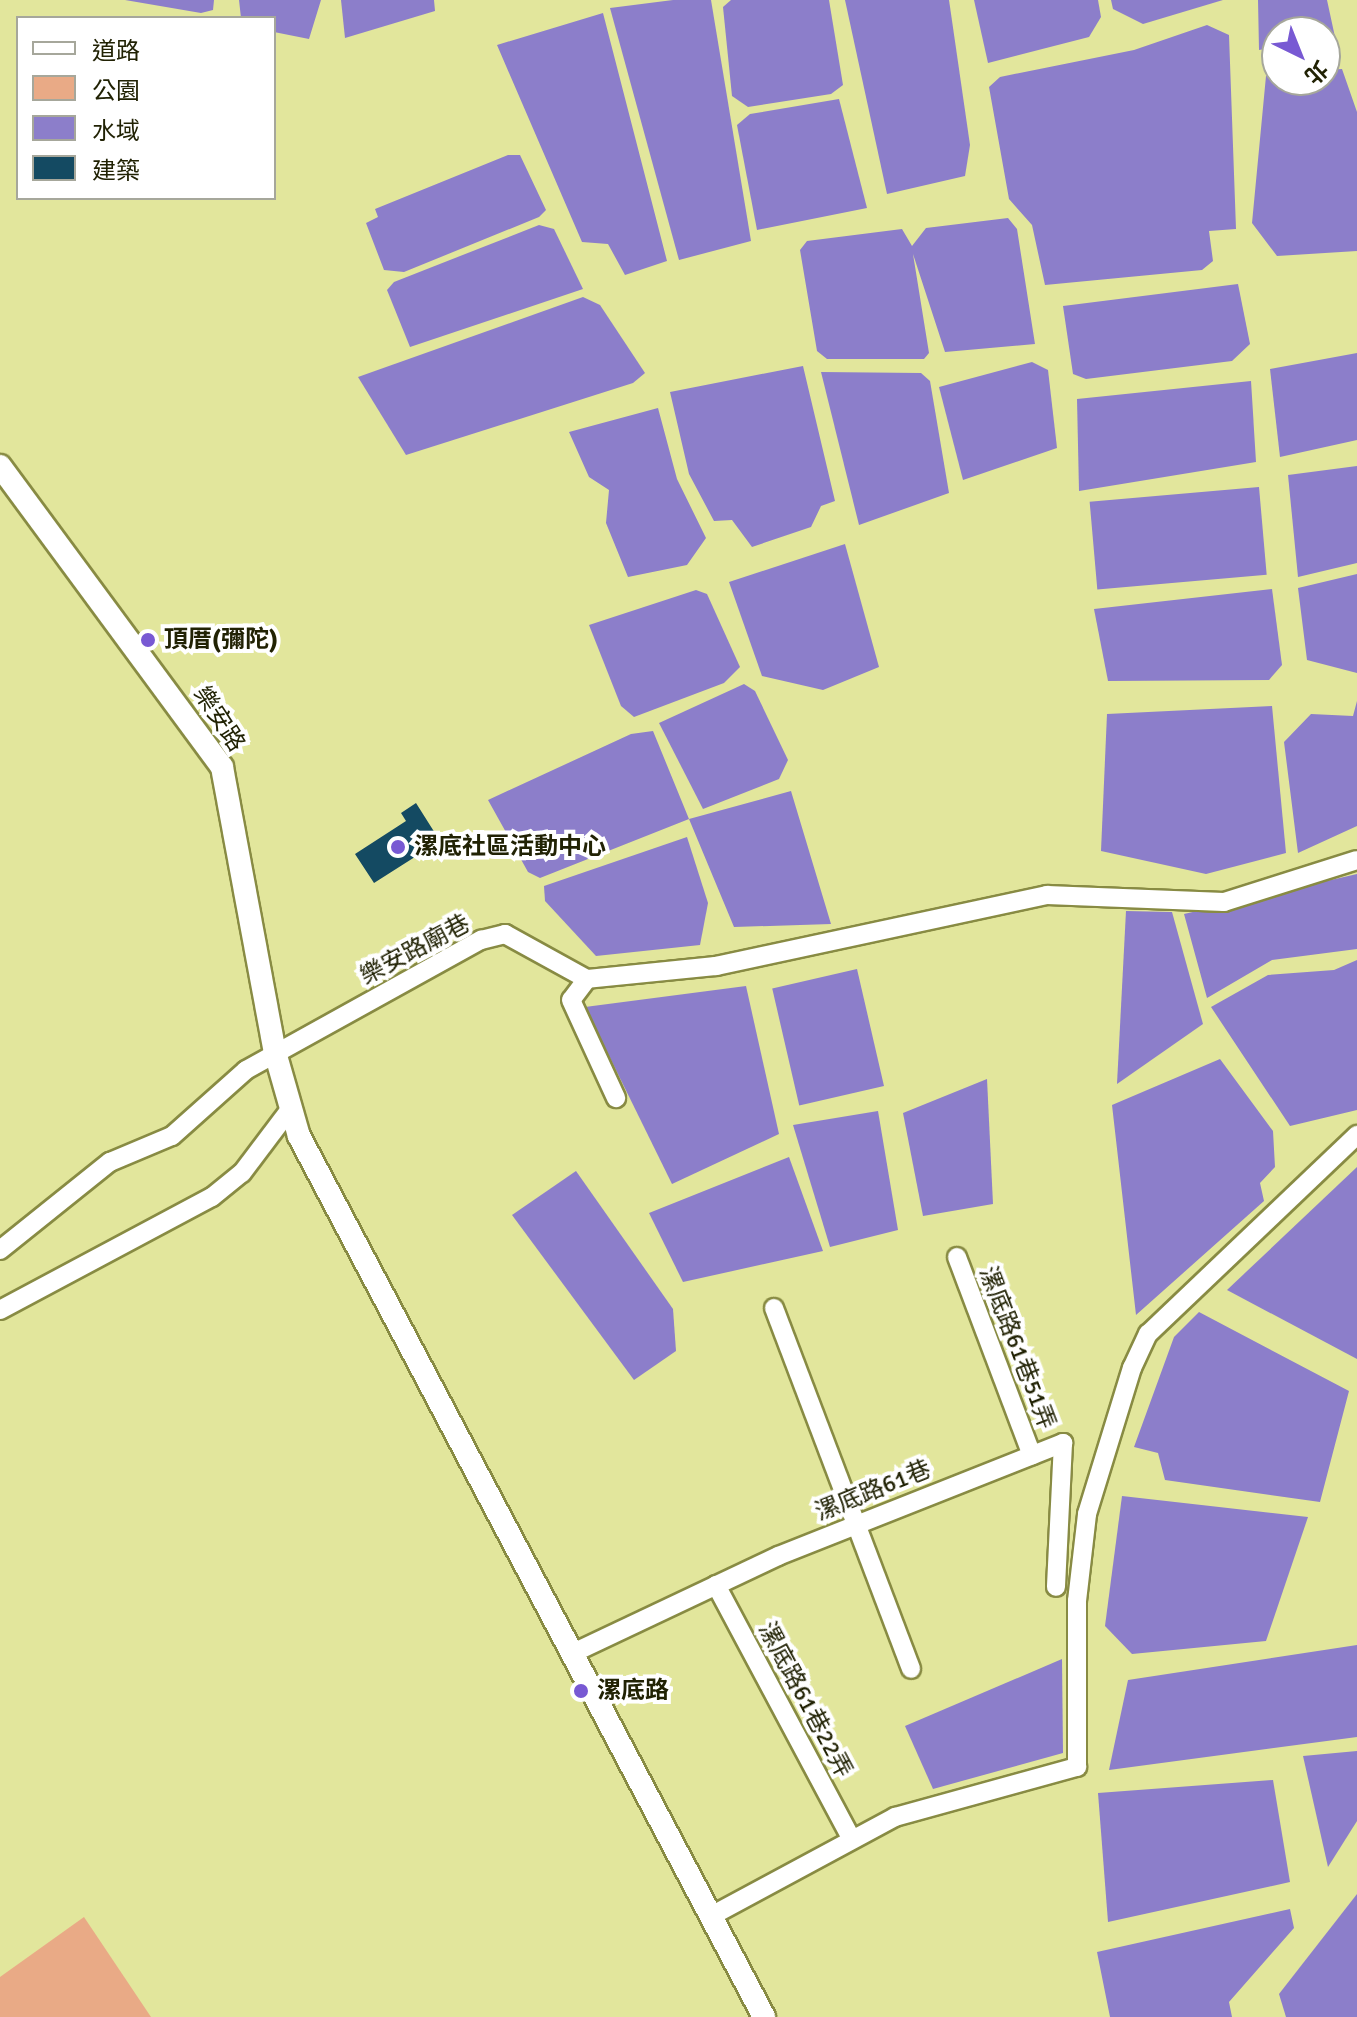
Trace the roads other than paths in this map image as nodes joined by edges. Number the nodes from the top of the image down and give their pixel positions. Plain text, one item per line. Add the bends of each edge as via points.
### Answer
1 (0, 466) edge
2 (1357, 860) edge
3 (587, 979) junction
4 (275, 1052) junction
5 (616, 1098) dead end
6 (288, 1112) junction
7 (1357, 1135) edge
8 (0, 1250) edge
9 (957, 1257) dead end
10 (774, 1308) dead end
11 (0, 1310) edge
12 (1032, 1455) junction
13 (859, 1522) junction
14 (716, 1585) junction
15 (1056, 1587) dead end
16 (573, 1653) junction
17 (911, 1669) dead end
18 (851, 1838) junction
19 (713, 1915) junction
20 (764, 2017) edge

1 - 4 street, 樂安路 via 222,767
2 - 3 street via 1224,902 1047,895 716,966
3 - 4 street, 樂安路廟巷 via 505,934
3 - 5 street via 571,1000
4 - 6 street
4 - 8 street via 172,1136 110,1162
6 - 11 street via 242,1173 212,1197
6 - 16 street
7 - 18 street via 1148,1334 1132,1368 1087,1514 1077,1601 1077,1767 895,1817
9 - 12 street, 漯底路61巷51弄
10 - 13 street
12 - 13 street, 漯底路61巷
12 - 15 street, 漯底路61巷 via 1063,1443
13 - 14 street, 漯底路61巷
13 - 17 street
14 - 16 street, 漯底路61巷
14 - 18 street, 漯底路61巷22弄
16 - 19 street
18 - 19 street
19 - 20 street

